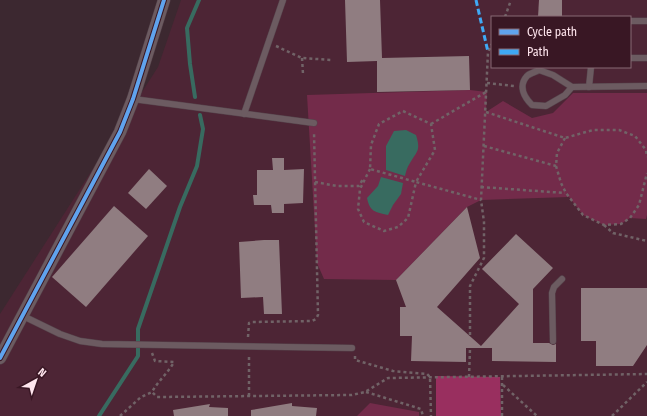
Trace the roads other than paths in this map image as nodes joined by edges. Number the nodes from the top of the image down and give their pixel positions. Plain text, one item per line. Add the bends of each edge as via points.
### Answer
1 (164, 0) edge
2 (283, 0) edge
3 (631, 21) edge
4 (647, 21) edge
5 (631, 58) edge
6 (647, 58) edge
7 (591, 68) edge
8 (647, 86) edge
9 (572, 87) junction
10 (589, 87) junction
11 (133, 99) junction
12 (244, 114) junction
13 (314, 123) road end
14 (562, 279) dead end
15 (23, 316) junction
16 (553, 341) dead end
17 (352, 348) road end
18 (0, 358) edge

1 - 11 street
2 - 12 lane
3 - 4 lane
5 - 6 lane
7 - 10 lane
8 - 10 lane
9 - 9 lane via 565,95 546,106 532,105 524,96 523,84 528,75 539,70
9 - 10 lane
11 - 12 lane
11 - 15 street via 120,132
12 - 13 lane
14 - 16 lane via 552,293
15 - 17 lane via 80,341 132,345
15 - 18 street

